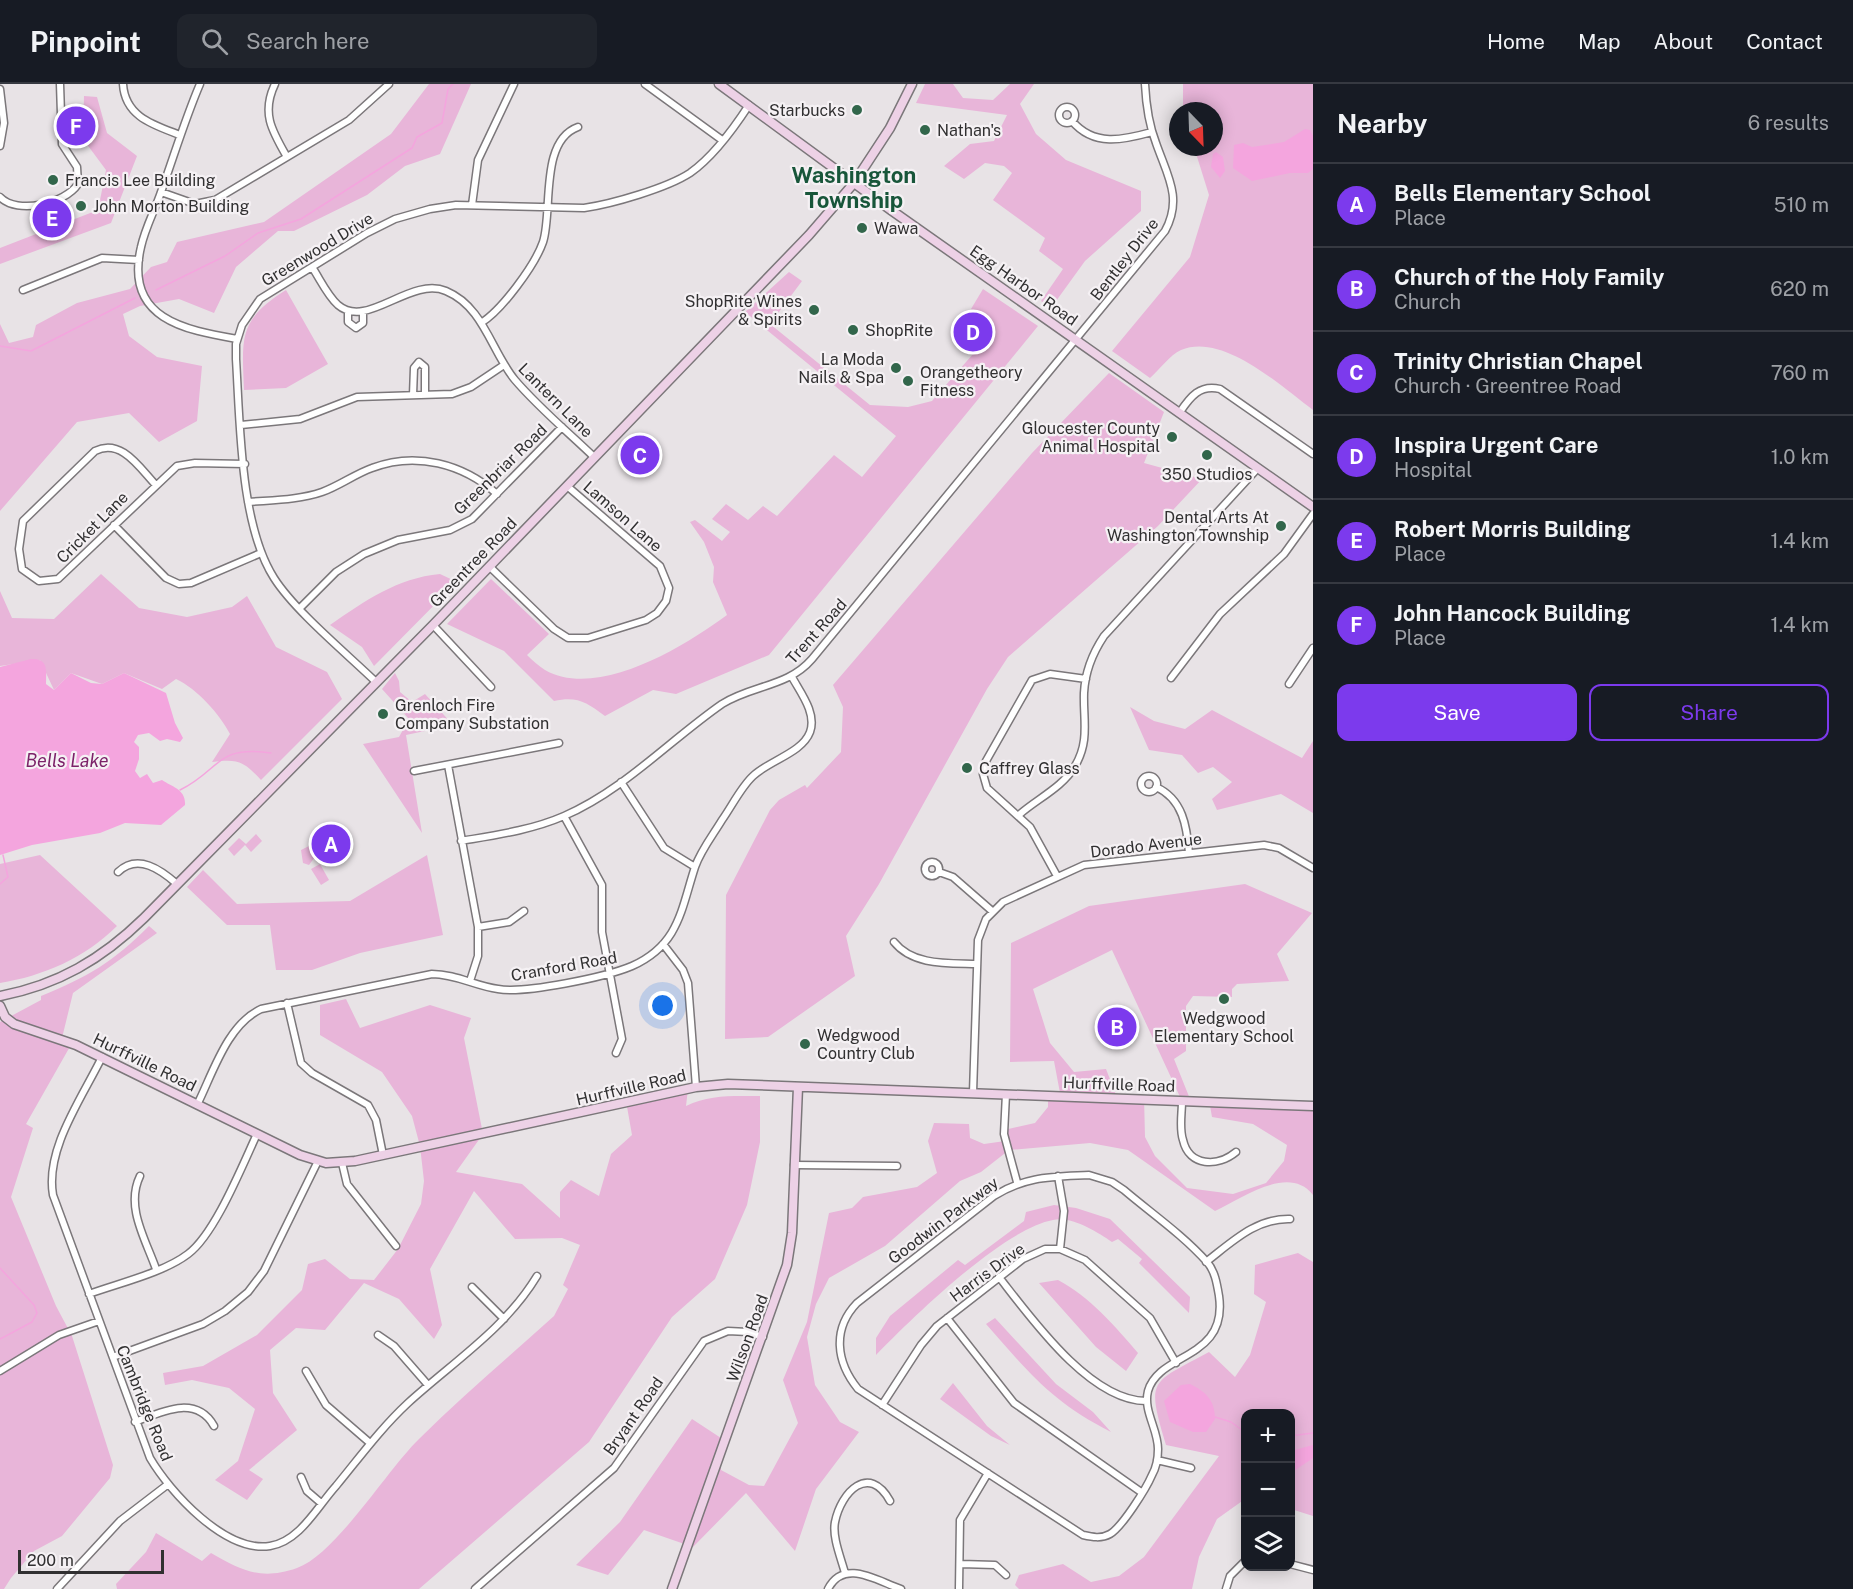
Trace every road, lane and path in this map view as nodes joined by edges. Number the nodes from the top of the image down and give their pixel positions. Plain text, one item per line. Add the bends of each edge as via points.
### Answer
1 (60, 84) edge
2 (123, 84) edge
3 (200, 84) edge
4 (275, 84) edge
5 (389, 84) edge
6 (514, 84) edge
7 (645, 84) edge
8 (719, 84) edge
9 (912, 84) edge
10 (1145, 84) edge
11 (0, 89) edge
12 (749, 105) junction
13 (1072, 121) dead end
14 (578, 127) dead end
15 (1152, 132) junction
16 (180, 135) junction
17 (722, 140) junction
18 (1, 142) edge
19 (287, 157) junction
20 (854, 183) junction
21 (161, 192) junction
22 (2, 202) edge
23 (472, 205) junction
24 (547, 208) junction
25 (139, 260) junction
26 (312, 267) junction
27 (23, 290) dead end
28 (348, 311) junction
29 (363, 311) junction
30 (481, 323) junction
31 (237, 339) junction
32 (1077, 340) junction
33 (504, 365) junction
34 (414, 395) junction
35 (425, 395) junction
36 (1180, 412) junction
37 (242, 425) junction
38 (562, 427) junction
39 (1313, 454) edge
40 (594, 457) junction
41 (245, 464) junction
42 (1258, 468) junction
43 (155, 484) junction
44 (567, 486) junction
45 (497, 494) junction
46 (248, 502) junction
47 (1313, 507) edge
48 (1313, 514) edge
49 (114, 525) junction
50 (261, 553) junction
51 (489, 566) junction
52 (300, 608) junction
53 (433, 625) junction
54 (1313, 648) edge
55 (792, 677) junction
56 (1172, 678) dead end
57 (1086, 679) junction
58 (376, 682) junction
59 (1289, 684) dead end
60 (491, 687) dead end
61 (560, 743) dead end
62 (448, 765) junction
63 (414, 771) dead end
64 (621, 782) junction
65 (1156, 787) dead end
66 (1020, 814) junction
67 (564, 816) junction
68 (462, 841) junction
69 (1189, 853) junction
70 (695, 867) junction
71 (1313, 868) edge
72 (118, 872) dead end
73 (939, 872) dead end
74 (1057, 876) junction
75 (177, 884) junction
76 (524, 911) dead end
77 (992, 911) junction
78 (478, 927) junction
79 (894, 942) dead end
80 (663, 944) junction
81 (977, 964) junction
82 (610, 973) junction
83 (470, 981) junction
84 (0, 996) edge
85 (287, 1003) junction
86 (0, 1006) edge
87 (616, 1053) dead end
88 (102, 1058) junction
89 (696, 1087) junction
90 (798, 1087) junction
91 (973, 1093) junction
92 (1006, 1095) junction
93 (1182, 1101) junction
94 (197, 1104) junction
95 (1313, 1106) edge
96 (257, 1134) junction
97 (1236, 1152) dead end
98 (383, 1155) junction
99 (318, 1161) junction
100 (342, 1163) junction
101 (794, 1164) junction
102 (897, 1167) dead end
103 (140, 1176) dead end
104 (1058, 1176) junction
105 (1017, 1182) junction
106 (1290, 1219) dead end
107 (396, 1246) dead end
108 (1060, 1249) junction
109 (1206, 1262) junction
110 (156, 1269) junction
111 (537, 1276) dead end
112 (999, 1277) junction
113 (472, 1287) dead end
114 (89, 1294) junction
115 (946, 1318) junction
116 (504, 1319) junction
117 (99, 1321) junction
118 (378, 1335) dead end
119 (763, 1337) junction
120 (112, 1357) junction
121 (1176, 1363) junction
122 (0, 1371) edge
123 (306, 1371) dead end
124 (428, 1385) junction
125 (1146, 1401) junction
126 (882, 1405) junction
127 (135, 1422) junction
128 (214, 1426) dead end
129 (370, 1443) junction
130 (1157, 1460) junction
131 (1191, 1468) dead end
132 (988, 1473) junction
133 (300, 1477) dead end
134 (167, 1485) junction
135 (1141, 1492) junction
136 (890, 1501) dead end
137 (321, 1503) junction
138 (961, 1564) junction
139 (1241, 1564) edge
140 (1295, 1565) edge
141 (1313, 1570) edge
142 (845, 1573) junction
143 (1006, 1575) dead end
144 (898, 1588) edge
145 (57, 1589) edge
146 (475, 1589) edge
147 (672, 1589) edge
148 (828, 1589) edge
149 (959, 1589) edge
150 (1226, 1589) edge

1 - 22 street via 62,144 77,167 79,182 59,198 23,207
2 - 16 street via 126,100 138,117
3 - 16 street
4 - 19 street via 268,100 268,119
5 - 19 street via 356,114
6 - 23 street via 478,160
7 - 17 street
8 - 12 street, Egg Harbor Road
9 - 20 street, Greentree Road via 890,128
10 - 15 street, Bentley Drive
11 - 18 street via 4,118
12 - 17 street, Greenwood Drive
12 - 20 street, Egg Harbor Road
13 - 15 street via 1086,134 1106,140
14 - 24 street via 564,137 555,157
15 - 32 street, Bentley Drive via 1173,184 1172,217 1160,238
16 - 21 street
17 - 24 street, Greenwood Drive via 696,168 676,181 602,205
19 - 21 street via 210,203 195,204
20 - 32 street, Egg Harbor Road
20 - 40 street, Greentree Road via 809,235
21 - 25 street
23 - 24 street, Greenwood Drive
23 - 26 street, Greenwood Drive via 430,209 395,219
24 - 30 street via 545,234 536,258
25 - 27 street via 102,258
25 - 31 street via 143,289 162,316 181,328
26 - 28 street via 335,302
26 - 31 street, Greenwood Drive via 260,299 244,320
28 - 29 street, Lantern Lane
28 - 29 street via 348,322 356,328 363,323
29 - 30 street, Lantern Lane via 413,291 435,288 463,301
30 - 33 street, Lantern Lane
31 - 37 street, Greenwood Drive
32 - 36 street, Egg Harbor Road
32 - 55 street, Trent Road via 813,659
33 - 35 street via 460,392
33 - 38 street, Lantern Lane
34 - 35 street
34 - 35 street via 414,368 419,362 425,368
34 - 37 street via 357,397 300,419
36 - 39 street via 1198,391 1208,387 1220,389
36 - 42 street, Egg Harbor Road
37 - 41 street, Greenwood Drive
38 - 40 street, Lantern Lane
38 - 45 street, Greenbriar Road
40 - 44 street, Greentree Road
41 - 43 street, Cricket Lane via 185,464 172,469
41 - 46 street, Greenwood Drive
42 - 47 street, Egg Harbor Road
42 - 57 street via 1104,636
43 - 49 street, Cricket Lane
43 - 49 street, Cricket Lane via 122,450 108,447 95,451 23,521 21,565 36,580 56,580
44 - 51 street, Greentree Road
44 - 51 street, Lamson Lane via 660,566 669,588 657,613 588,638 568,638
45 - 46 street via 477,477 454,466 401,462 373,467 310,495
45 - 52 street, Greenbriar Road via 462,526 398,540 364,554 340,569
46 - 50 street, Greenwood Drive
48 - 56 street via 1284,554 1220,614
49 - 50 street via 175,584 194,582
50 - 52 street, Greenwood Drive via 274,578
51 - 53 street, Greentree Road
52 - 58 street, Greenwood Drive
53 - 58 street, Greentree Road
53 - 60 street
54 - 59 street
55 - 64 street, Trent Road via 728,700
55 - 70 street, Cranford Road via 810,711 812,727 807,737 749,780
57 - 66 street via 1086,734 1077,762 1059,784
57 - 66 street via 1050,674 1032,680 986,761 983,774 987,788
58 - 75 street, Greentree Road
61 - 62 street
62 - 63 street
62 - 68 street
64 - 67 street, Trent Road
64 - 70 street via 664,848
65 - 69 street via 1172,797 1182,813
66 - 74 street
67 - 68 street, Trent Road via 530,828
67 - 82 street via 602,885 602,932
68 - 78 street
69 - 71 street, Dorado Avenue via 1268,846
69 - 74 street, Dorado Avenue via 1093,863
70 - 80 street, Cranford Road via 684,910
72 - 75 street via 132,864 152,866
73 - 77 street via 953,877
74 - 77 street, Dorado Avenue
75 - 84 street, Greentree Road via 125,936 85,966 50,983
76 - 78 street via 509,922
77 - 81 street via 980,933
78 - 83 street via 478,956
79 - 81 street via 916,957 941,963
80 - 82 street, Cranford Road via 638,963
80 - 89 street via 688,983
81 - 91 street
82 - 83 street, Cranford Road via 511,990
82 - 87 street via 622,1039
83 - 85 street, Cranford Road via 447,975 423,975
85 - 94 street, Cranford Road via 261,1009 239,1025
85 - 98 street via 301,1063 368,1105 376,1120
86 - 88 street, Hurffville Road via 14,1024
88 - 94 street, Hurffville Road
88 - 114 street, Cambridge Road via 58,1146 50,1179
89 - 90 street, Hurffville Road
89 - 98 street, Hurffville Road
90 - 91 street, Hurffville Road
90 - 101 street, Wilson Road
91 - 92 street, Hurffville Road
92 - 93 street, Hurffville Road
92 - 105 street via 1004,1134
93 - 95 street, Hurffville Road
93 - 97 street via 1183,1141 1191,1155 1210,1163
94 - 96 street, Hurffville Road
96 - 99 street, Hurffville Road
96 - 110 street via 201,1242 183,1258
98 - 100 street, Hurffville Road
99 - 100 street, Hurffville Road
99 - 120 street via 264,1271 248,1292 203,1324
100 - 107 street via 346,1184
101 - 102 street
101 - 119 street, Wilson Road via 791,1249
103 - 110 street via 134,1191 135,1211
104 - 105 street, Goodwin Parkway
104 - 108 street via 1064,1211
104 - 109 street, Goodwin Parkway via 1089,1175 1113,1182
105 - 126 street, Goodwin Parkway via 994,1196 849,1312 839,1339 842,1363 858,1389
106 - 109 street via 1277,1218 1256,1226
108 - 112 street, Harris Drive via 1032,1254
108 - 121 street via 1084,1260 1150,1318
109 - 121 street, Goodwin Parkway via 1217,1283 1220,1312 1201,1348
110 - 114 street
111 - 116 street, Cambridge Road
112 - 115 street, Harris Drive
112 - 125 street via 1045,1336 1071,1361 1125,1399
113 - 116 street
114 - 117 street, Cambridge Road
115 - 126 street, Harris Drive via 930,1333
115 - 135 street via 1014,1403
116 - 124 street, Cambridge Road
117 - 120 street, Cambridge Road
117 - 122 street via 59,1335
118 - 124 street via 394,1346
119 - 146 street, Bryant Road via 728,1331 704,1341 614,1468
119 - 147 street, Wilson Road
120 - 127 street, Cambridge Road
121 - 125 street, Goodwin Parkway via 1158,1374
123 - 129 street via 326,1405
124 - 129 street, Cambridge Road
125 - 130 street via 1158,1447
126 - 132 street, Goodwin Parkway
127 - 128 street via 184,1407 204,1413
127 - 134 street, Cambridge Road
129 - 137 street, Cambridge Road
130 - 131 street
130 - 135 street, Goodwin Parkway via 1153,1475
132 - 135 street, Goodwin Parkway via 1077,1531 1093,1537 1116,1530
132 - 138 street via 960,1520
133 - 137 street via 307,1491
134 - 137 street, Cambridge Road via 216,1528 256,1546 292,1537
134 - 145 street via 120,1521
136 - 142 street via 883,1489 870,1482 845,1496 834,1528
138 - 143 street via 995,1565
138 - 149 street
139 - 150 street via 1230,1576
140 - 141 street
142 - 144 street via 857,1573
142 - 148 street via 834,1579

